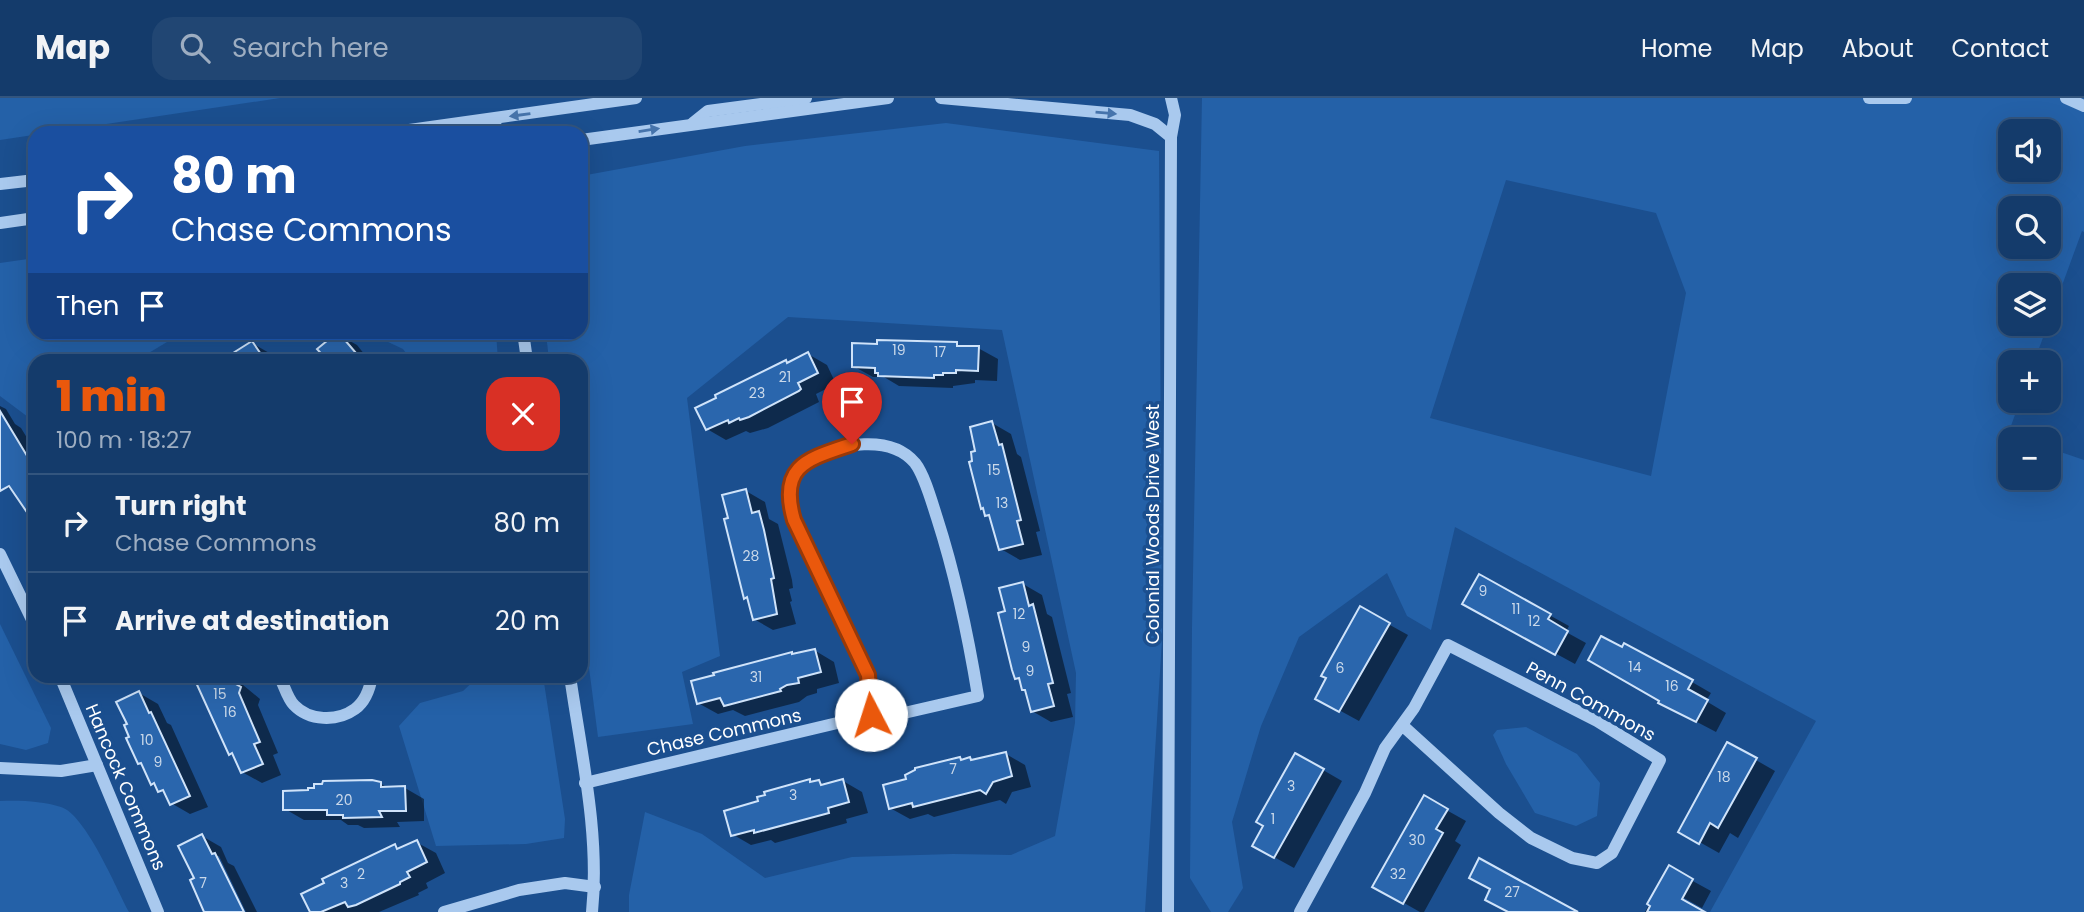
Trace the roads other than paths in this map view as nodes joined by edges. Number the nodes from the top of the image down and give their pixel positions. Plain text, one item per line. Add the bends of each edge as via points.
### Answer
1 (636, 98) edge
2 (806, 98) edge
3 (888, 98) edge
4 (940, 98) edge
5 (1171, 98) edge
6 (1869, 98) edge
7 (1906, 98) edge
8 (2066, 98) edge
9 (2084, 106) edge
10 (495, 119) junction
11 (693, 123) junction
12 (442, 126) edge
13 (496, 126) edge
14 (1171, 137) junction
15 (588, 139) edge
16 (28, 181) edge
17 (0, 184) edge
18 (28, 219) edge
19 (0, 223) edge
20 (0, 554) edge
21 (28, 612) edge
22 (63, 683) edge
23 (282, 683) edge
24 (371, 683) edge
25 (571, 683) edge
26 (871, 715) junction
27 (1402, 725) junction
28 (97, 765) junction
29 (0, 768) edge
30 (585, 783) junction
31 (594, 887) junction
32 (159, 912) edge
33 (444, 912) edge
34 (592, 912) edge
35 (1168, 912) edge
36 (1300, 912) edge

1 -> 10 street
2 - 11 street via 708,111
3 - 11 street
4 -> 14 street via 1130,115 1155,124
5 - 14 street, Colonial Woods Drive West via 1175,115
6 - 7 street
8 - 9 street
10 - 12 street
10 - 13 street
15 -> 11 street
14 - 35 street, Colonial Woods Drive West
16 - 17 street
18 - 19 street
20 - 21 street
22 - 28 street, Hancock Commons
23 - 24 street via 293,704 312,718 331,718 355,709
25 - 30 street
26 - 26 street, Chase Commons via 891,716 978,696 951,562 915,463 884,446 852,444 797,468 789,503 868,675
26 - 30 street, Chase Commons
27 - 27 street, Penn Commons via 1448,645 1597,721 1660,760 1612,853 1597,863 1573,858 1531,838
27 - 36 street, Penn Commons via 1385,748
28 - 29 street via 61,771
28 - 32 street, Hancock Commons
30 - 31 street
31 - 33 street via 565,883 519,890
31 - 34 street

